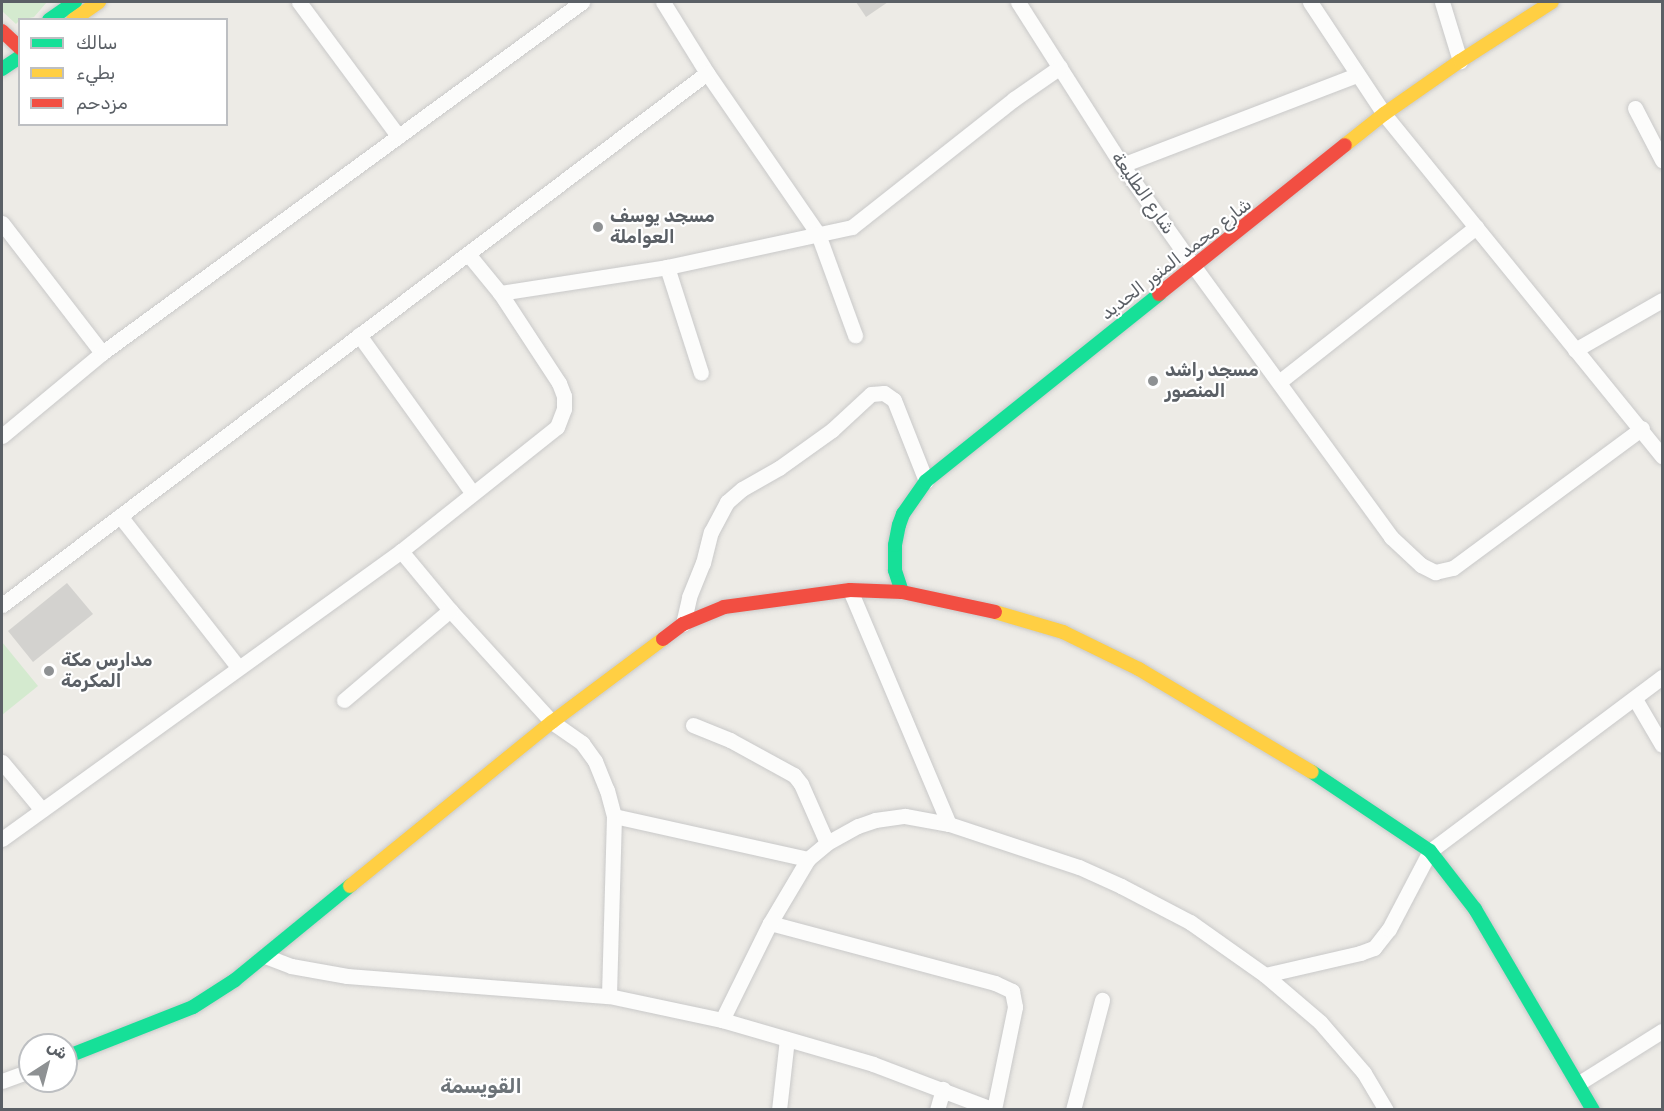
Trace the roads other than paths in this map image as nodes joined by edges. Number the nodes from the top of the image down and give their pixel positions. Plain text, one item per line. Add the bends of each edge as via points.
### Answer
1 (75, 2) edge
2 (99, 2) edge
3 (299, 2) edge
4 (582, 2) edge
5 (663, 2) edge
6 (1018, 2) edge
7 (1310, 2) edge
8 (1442, 2) edge
9 (1552, 2) edge
10 (52, 18) edge
11 (76, 18) edge
12 (2, 31) edge
13 (18, 47) edge
14 (1460, 61) junction
15 (3, 62) edge
16 (1060, 67) junction
17 (707, 73) junction
18 (1358, 75) junction
19 (1635, 108) dead end
20 (1384, 114) junction
21 (398, 136) junction
22 (1662, 160) edge
23 (1122, 165) junction
24 (2, 223) edge
25 (1476, 227) junction
26 (818, 234) junction
27 (468, 254) junction
28 (667, 267) junction
29 (1195, 268) junction
30 (500, 293) junction
31 (1662, 300) edge
32 (359, 335) junction
33 (855, 335) dead end
34 (1575, 350) junction
35 (102, 353) junction
36 (701, 373) dead end
37 (1279, 382) junction
38 (1642, 428) junction
39 (2, 436) edge
40 (1662, 456) edge
41 (926, 481) junction
42 (472, 492) junction
43 (120, 516) junction
44 (401, 551) junction
45 (850, 590) junction
46 (902, 592) junction
47 (2, 605) edge
48 (450, 610) junction
49 (683, 624) junction
50 (238, 666) junction
51 (1662, 677) edge
52 (1635, 699) junction
53 (344, 700) dead end
54 (552, 722) junction
55 (693, 726) dead end
56 (1662, 745) edge
57 (2, 762) edge
58 (42, 810) junction
59 (614, 816) junction
60 (949, 824) junction
61 (2, 839) edge
62 (827, 843) junction
63 (1430, 851) junction
64 (808, 859) junction
65 (771, 923) junction
66 (265, 956) junction
67 (1265, 975) junction
68 (609, 996) junction
69 (1102, 1000) dead end
70 (722, 1020) junction
71 (1662, 1031) edge
72 (787, 1039) junction
73 (78, 1052) edge
74 (18, 1075) edge
75 (2, 1081) edge
76 (1579, 1083) junction
77 (943, 1089) junction
78 (994, 1109) edge
79 (779, 1110) edge
80 (937, 1110) edge
81 (1073, 1110) edge
82 (1386, 1110) edge
83 (1593, 1110) edge

1 - 10 street
2 - 11 street
3 - 21 street
4 - 21 street
5 - 17 street
6 - 16 street, شارع الطليعة
7 - 18 street
8 - 14 street
9 - 14 street, شارع محمد المنور الحديد
12 - 13 street
13 - 15 street
14 - 20 street, شارع محمد المنور الحديد
16 - 23 street, شارع الطليعة
16 - 26 street via 852,227
17 - 26 street
17 - 27 street
18 - 20 street
18 - 23 street
19 - 22 street
20 - 25 street
20 - 29 street, شارع محمد المنور الحديد
21 - 35 street
23 - 29 street, شارع الطليعة
24 - 35 street
25 - 34 street
25 - 37 street
26 - 28 street
26 - 33 street
27 - 30 street
27 - 32 street
28 - 30 street
28 - 36 street
29 - 37 street, شارع الطليعة
29 - 41 street, شارع محمد المنور الحديد
30 - 42 street via 559,383 564,410 557,427
31 - 34 street
32 - 42 street
32 - 43 street
34 - 38 street
35 - 39 street
37 - 38 street, شارع الطليعة via 1391,537 1421,565 1436,572 1453,568
38 - 40 street
41 - 46 street, شارع محمد المنور الحديد via 899,525 895,570
41 - 49 street via 894,400 884,393 871,394 832,430 727,502 711,532
42 - 44 street
43 - 47 street
43 - 50 street
44 - 48 street
44 - 50 street
45 - 46 street
45 - 49 street via 753,601 724,607
45 - 60 street
46 - 63 street via 1028,620 1063,632 1139,669 1314,773
48 - 53 street
48 - 54 street
49 - 54 street
50 - 58 street
51 - 52 street
52 - 56 street
52 - 63 street
54 - 59 street via 582,743 594,761
54 - 66 street
55 - 62 street via 730,740 794,775
57 - 58 street
58 - 61 street
59 - 64 street
59 - 68 street
60 - 62 street via 905,816 875,820
60 - 67 street via 1078,867 1121,886 1190,922
62 - 64 street
63 - 67 street via 1389,929 1374,948
63 - 76 street via 1475,909
64 - 65 street
65 - 70 street
65 - 78 street via 995,983 1012,991 1015,1007
66 - 68 street via 309,970 346,976
66 - 73 street via 193,1007
67 - 82 street via 1320,1022 1364,1073
68 - 70 street
69 - 81 street
70 - 72 street
71 - 76 street
72 - 77 street
72 - 79 street
74 - 75 street
76 - 83 street
77 - 78 street
77 - 80 street

